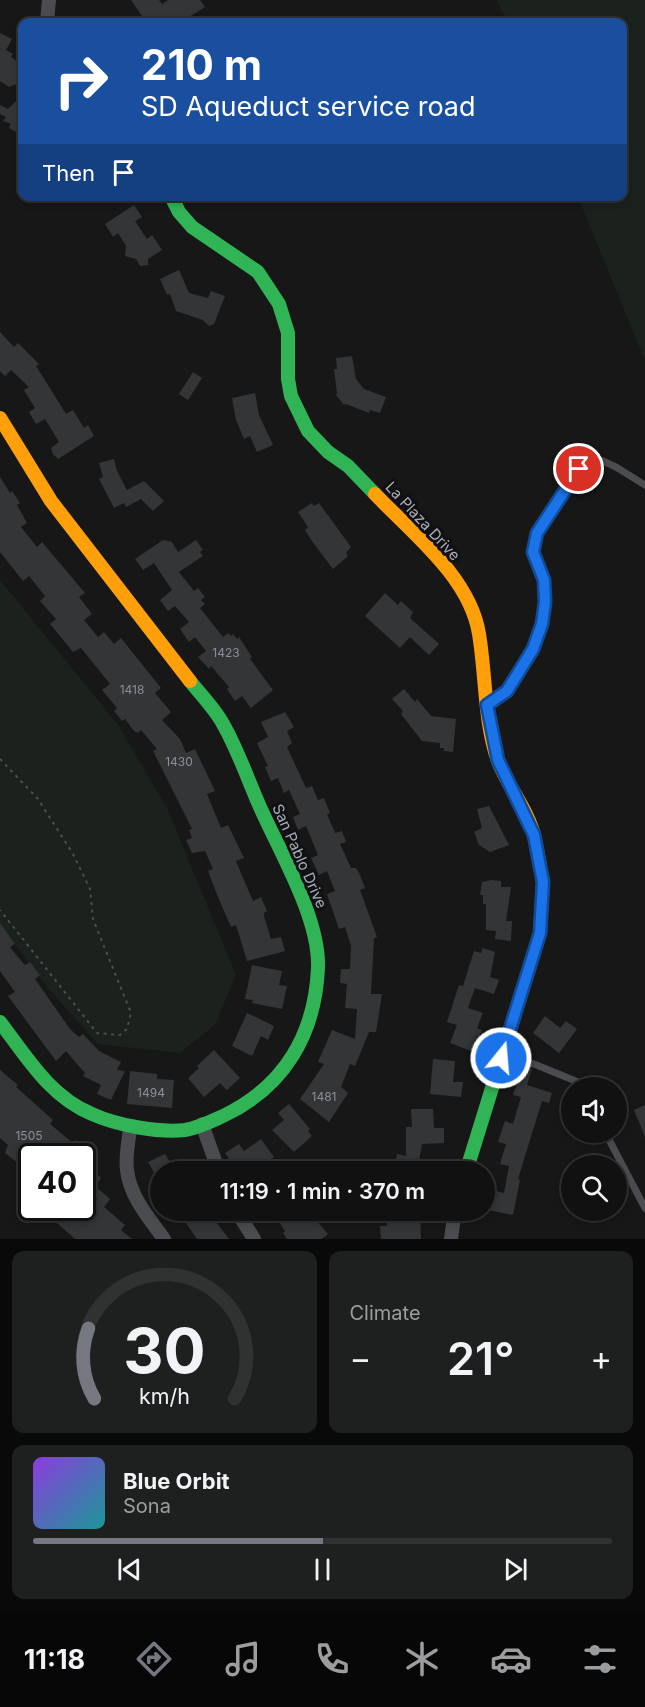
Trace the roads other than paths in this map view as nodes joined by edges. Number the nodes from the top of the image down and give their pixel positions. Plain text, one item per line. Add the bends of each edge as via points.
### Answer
1 (49, 0) edge
2 (47, 18) edge
3 (173, 201) edge
4 (0, 418) edge
5 (645, 485) edge
6 (487, 705) junction
7 (0, 1022) edge
8 (501, 1058) junction
9 (566, 1077) edge
10 (202, 1124) junction
11 (130, 1127) junction
12 (611, 1143) edge
13 (215, 1161) edge
14 (469, 1161) edge
15 (645, 1208) edge
16 (243, 1221) edge
17 (453, 1221) edge
18 (164, 1239) edge
19 (254, 1239) edge
20 (451, 1239) edge

1 - 2 street
3 - 6 street, La Plaza Drive via 192,227 258,272 279,304 288,333 291,396 308,431 348,466 458,585 479,632
4 - 10 street, San Pablo Drive via 51,501 224,723 312,924 318,966 314,1008 292,1060 244,1106
5 - 6 lane via 596,458 584,463 575,474 537,533 533,552 544,580 545,602 533,649 507,691
6 - 8 street, La Plaza Drive via 498,760 534,835 543,882 540,933
7 - 11 street, San Pablo Drive via 56,1091 90,1114
8 - 9 lane via 534,1064
8 - 14 street, La Plaza Drive
10 - 11 street, San Pablo Drive via 185,1130
10 - 13 street
11 - 18 street via 126,1168 131,1189
12 - 15 lane
16 - 19 street
17 - 20 street

